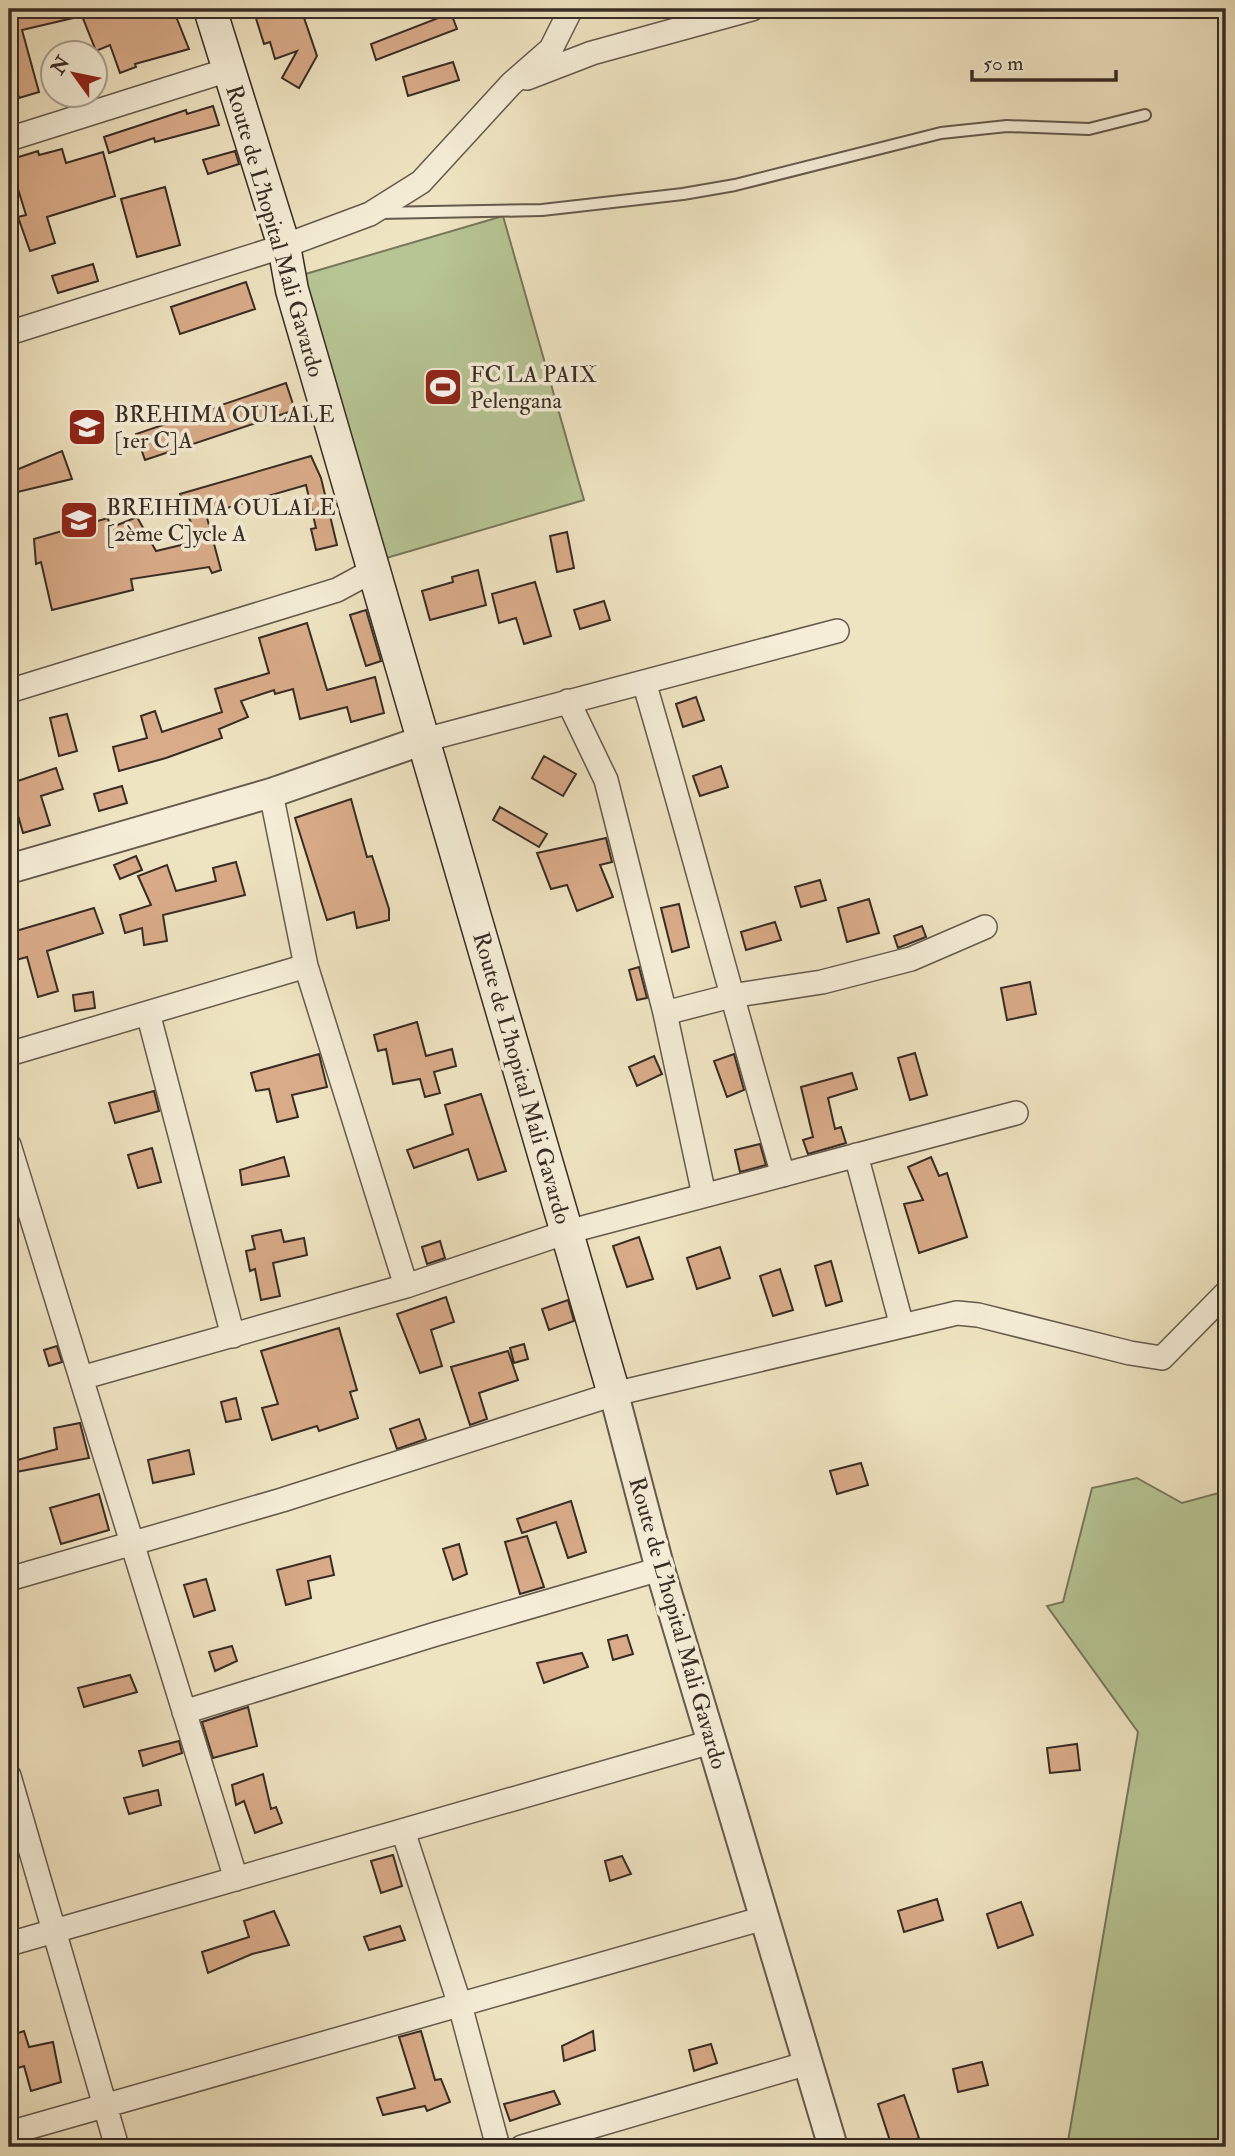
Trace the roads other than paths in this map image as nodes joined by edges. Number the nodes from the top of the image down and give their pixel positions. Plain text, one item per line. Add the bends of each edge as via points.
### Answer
1 (210, 9) edge
2 (571, 9) edge
3 (752, 9) edge
4 (228, 71) junction
5 (511, 84) junction
6 (1145, 115) dead end
7 (9, 139) edge
8 (370, 214) junction
9 (284, 246) junction
10 (9, 333) edge
11 (374, 570) junction
12 (837, 631) dead end
13 (644, 682) junction
14 (9, 691) edge
15 (568, 701) junction
16 (424, 740) junction
17 (271, 793) junction
18 (9, 869) edge
19 (985, 927) dead end
20 (306, 966) junction
21 (731, 996) junction
22 (148, 1013) junction
23 (665, 1013) junction
24 (9, 1054) edge
25 (1016, 1113) dead end
26 (9, 1145) edge
27 (856, 1155) junction
28 (783, 1175) junction
29 (704, 1195) junction
30 (567, 1232) junction
31 (406, 1286) junction
32 (1226, 1293) edge
33 (902, 1326) junction
34 (233, 1335) junction
35 (81, 1378) junction
36 (614, 1394) junction
37 (132, 1544) junction
38 (660, 1569) junction
39 (9, 1579) edge
40 (184, 1712) junction
41 (711, 1742) junction
42 (9, 1776) edge
43 (403, 1831) junction
44 (236, 1879) junction
45 (764, 1918) junction
46 (54, 1931) junction
47 (9, 1944) edge
48 (460, 2005) junction
49 (808, 2063) junction
50 (104, 2106) junction
51 (9, 2133) edge
52 (117, 2147) edge
53 (498, 2147) edge
54 (522, 2147) edge
55 (833, 2147) edge

1 - 4 main road, Route de L'hopital Mali Gavardo
2 - 5 street via 551,49
3 - 5 street via 592,53
4 - 7 street
4 - 9 main road, Route de L'hopital Mali Gavardo
5 - 8 street via 421,183
6 - 8 lane via 1090,129 1007,126 941,133 683,194 542,210
8 - 9 street
9 - 10 street
9 - 11 main road, Route de L'hopital Mali Gavardo via 292,290
11 - 14 street via 337,590
11 - 16 main road, Route de L'hopital Mali Gavardo
12 - 13 street
13 - 15 street
13 - 21 street via 705,889
15 - 16 street
15 - 23 street via 606,780
16 - 17 street
16 - 30 main road, Route de L'hopital Mali Gavardo
17 - 18 street
17 - 20 street
19 - 21 street via 911,959 822,982
20 - 22 street
20 - 31 street
21 - 23 street
21 - 28 street
22 - 24 street
22 - 34 street
23 - 29 street
25 - 27 street
26 - 35 street
27 - 28 street
27 - 33 street
28 - 29 street
29 - 30 street
30 - 31 street
30 - 36 main road, Route de L'hopital Mali Gavardo
31 - 34 street
32 - 33 street via 1162,1358 978,1315 957,1313
33 - 36 street
34 - 35 street
35 - 37 street
36 - 37 street
36 - 38 street, Route de L'hopital Mali Gavardo
37 - 39 street
37 - 40 street
38 - 40 street
38 - 41 street, Route de L'hopital Mali Gavardo
40 - 44 street
41 - 43 street
41 - 45 street, Route de L'hopital Mali Gavardo
42 - 46 street
43 - 44 street
43 - 48 street
44 - 46 street
45 - 48 street
45 - 49 street, Route de L'hopital Mali Gavardo
46 - 47 street
46 - 50 street
48 - 50 street
48 - 53 street
49 - 54 street
49 - 55 street, Route de L'hopital Mali Gavardo
50 - 51 street
50 - 52 street

